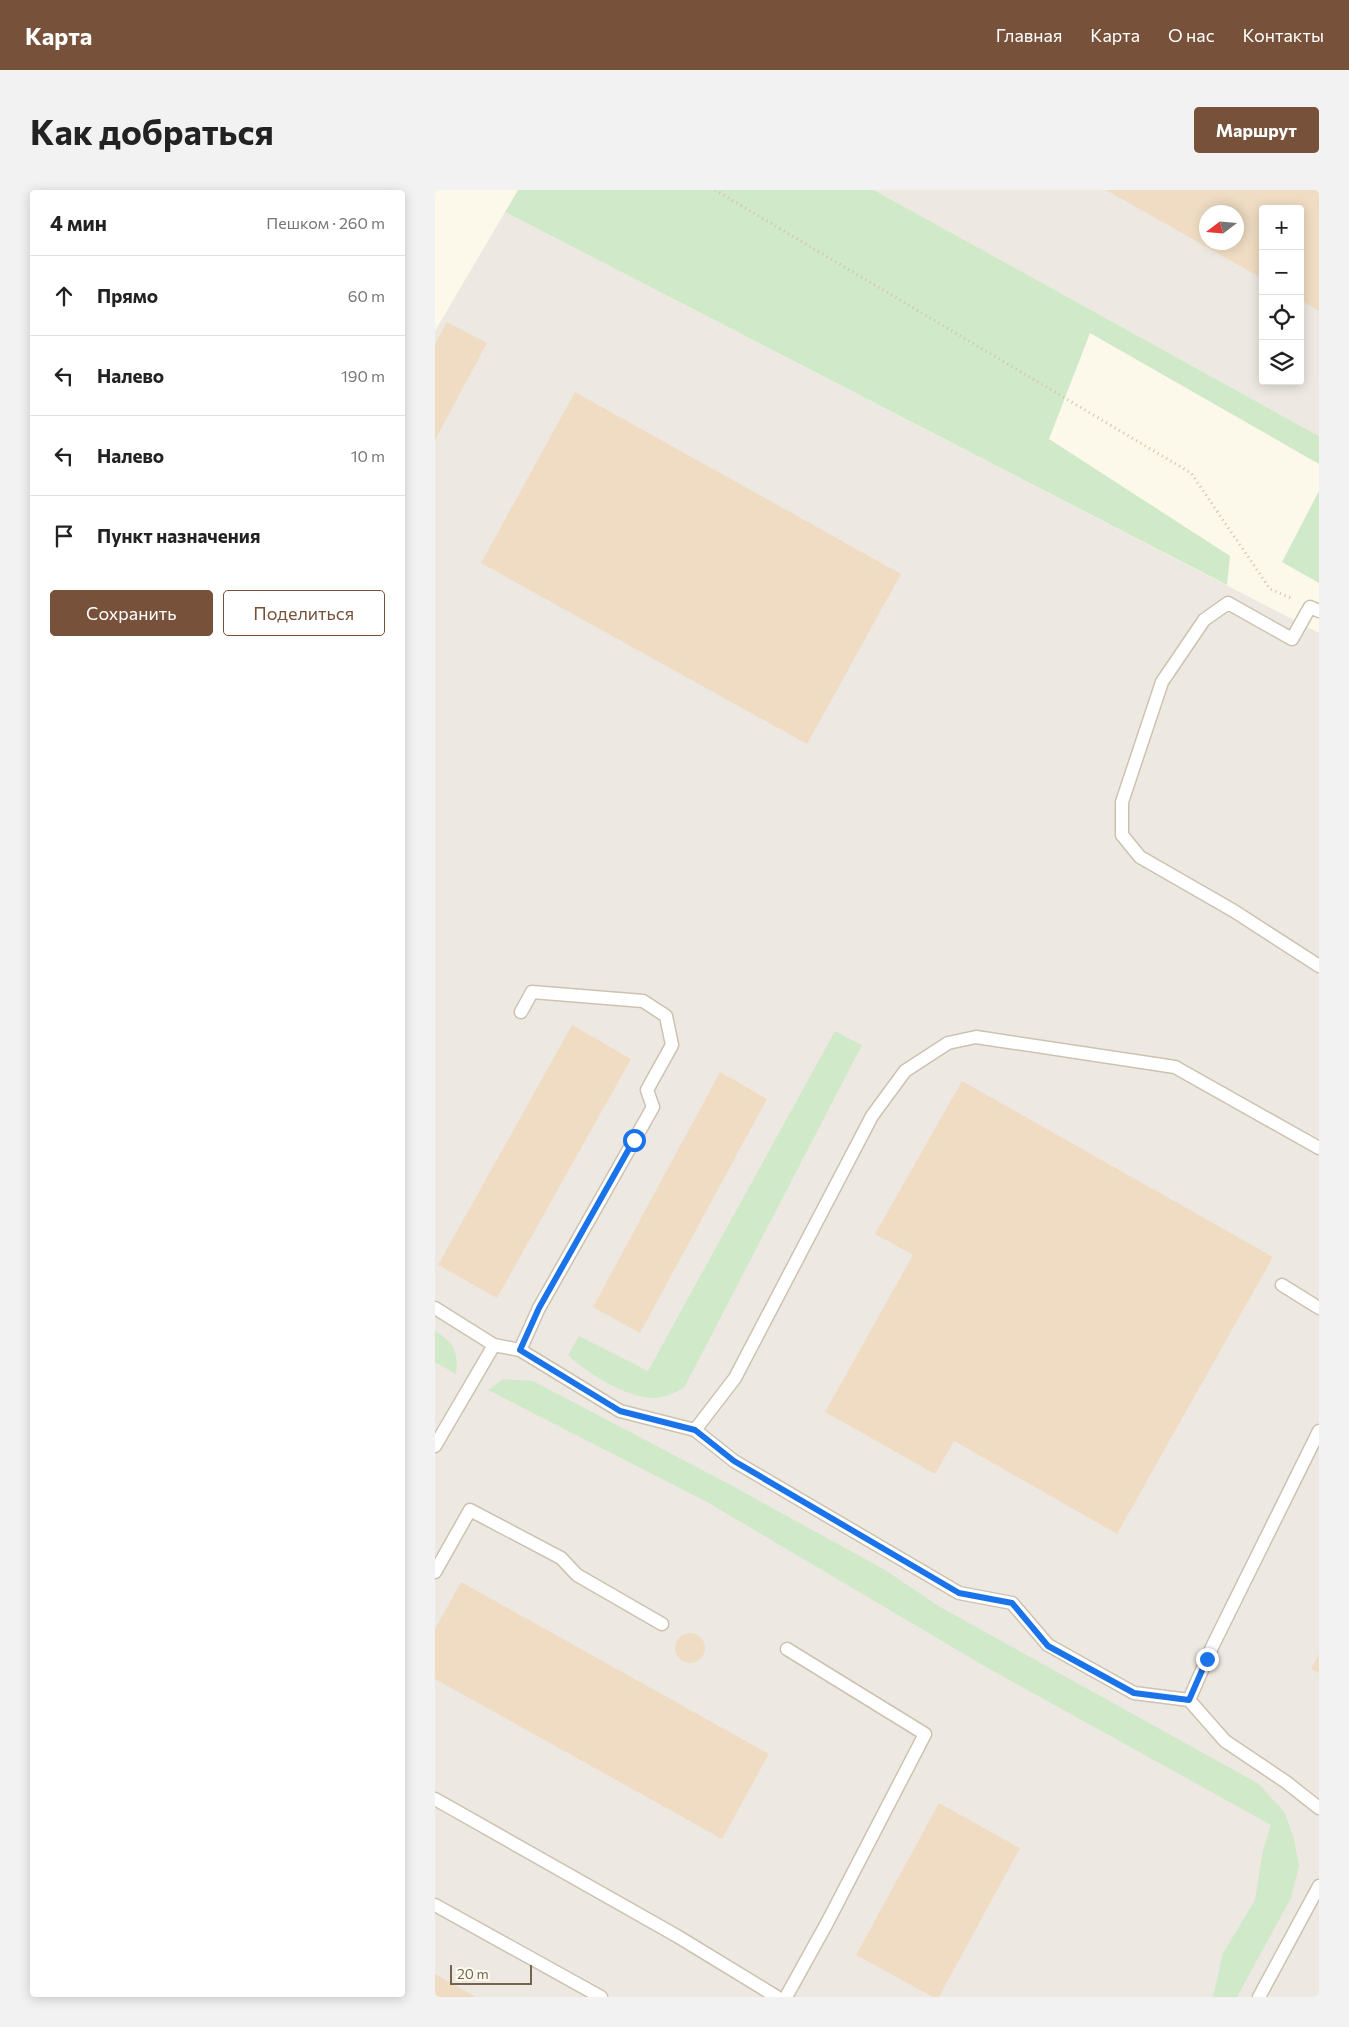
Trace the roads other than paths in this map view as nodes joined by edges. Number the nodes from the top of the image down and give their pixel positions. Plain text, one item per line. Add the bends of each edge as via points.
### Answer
1 (1315, 609) edge
2 (1319, 966) edge
3 (521, 1012) dead end
4 (1319, 1148) edge
5 (1282, 1285) dead end
6 (435, 1308) edge
7 (1319, 1308) edge
8 (494, 1345) junction
9 (520, 1350) junction
10 (695, 1430) junction
11 (1319, 1431) edge
12 (435, 1446) edge
13 (435, 1572) edge
14 (662, 1624) dead end
15 (787, 1649) dead end
16 (1189, 1700) junction
17 (435, 1799) edge
18 (1319, 1808) edge
19 (1319, 1886) edge
20 (435, 1905) edge
21 (601, 1997) edge
22 (777, 1997) edge
23 (786, 1997) edge
24 (1259, 1997) edge

1 - 2 lane via 1292,639 1228,603 1204,620 1162,682 1122,802 1122,835 1140,857 1234,911
3 - 9 lane via 532,992 643,1000 666,1016 672,1045 647,1090 653,1107 539,1308
4 - 10 lane via 1175,1066 976,1037 948,1043 905,1071 872,1116 735,1378
5 - 7 lane
6 - 8 lane
8 - 9 lane
8 - 12 lane
9 - 10 lane via 620,1411
10 - 16 lane via 734,1461 959,1593 1012,1603 1048,1646 1134,1693
11 - 16 lane
13 - 14 lane via 470,1510 561,1558 577,1575
15 - 23 lane via 925,1734
16 - 18 lane via 1225,1741
17 - 22 lane via 677,1936
19 - 24 lane
20 - 21 lane

